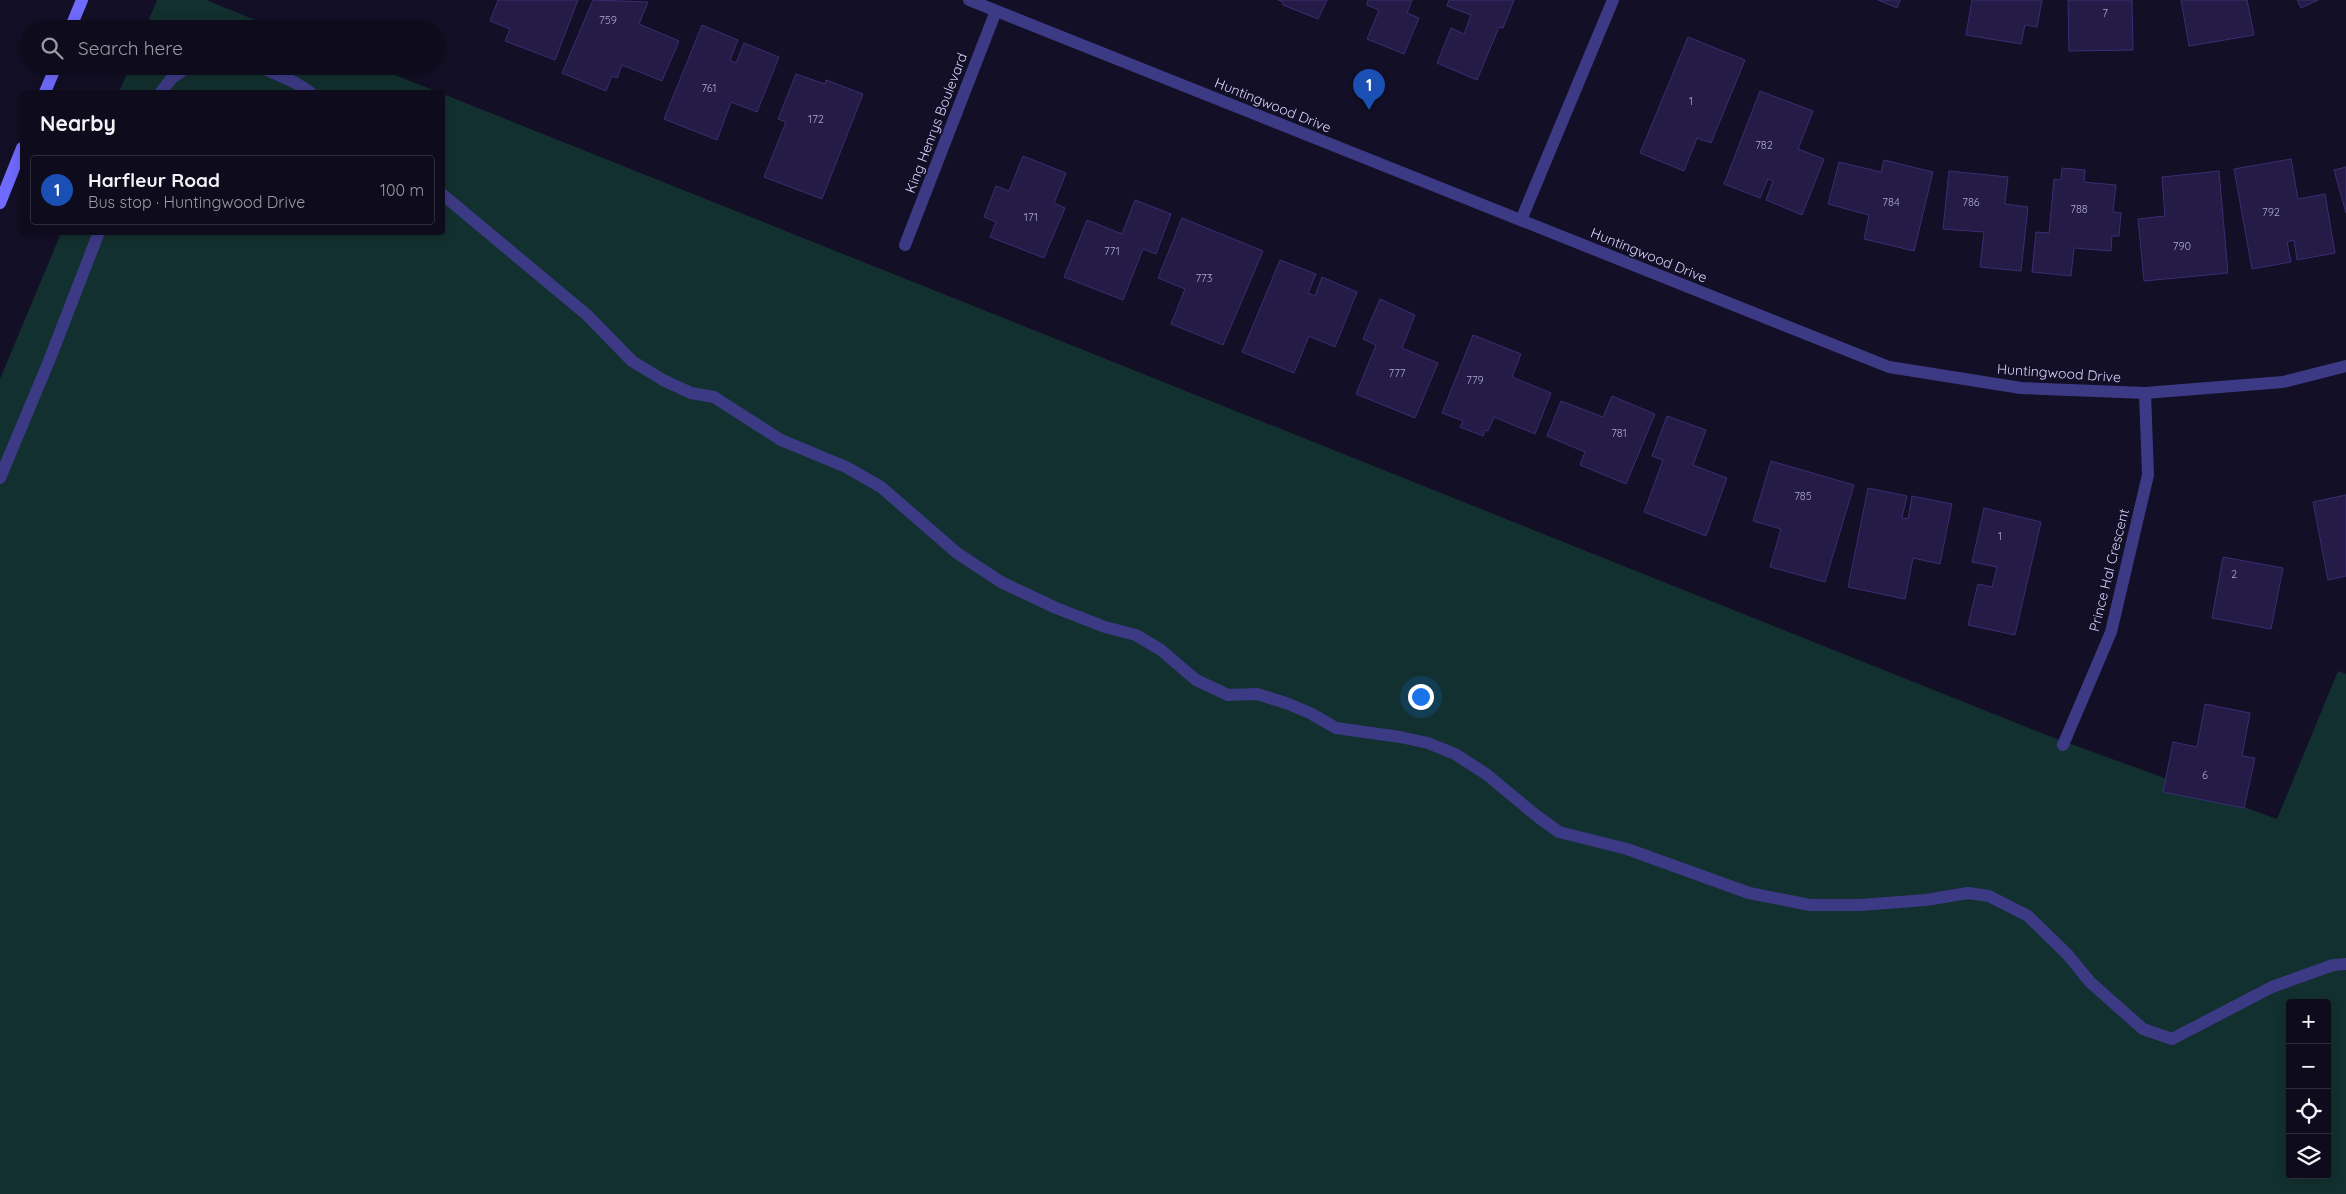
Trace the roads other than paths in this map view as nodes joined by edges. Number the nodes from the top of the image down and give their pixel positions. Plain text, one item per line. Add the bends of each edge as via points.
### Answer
1 (82, 0) edge
2 (969, 0) edge
3 (1613, 0) edge
4 (996, 11) junction
5 (74, 20) edge
6 (52, 75) edge
7 (177, 75) edge
8 (278, 75) edge
9 (46, 90) edge
10 (163, 90) edge
11 (307, 90) edge
12 (20, 153) edge
13 (445, 197) edge
14 (0, 204) edge
15 (1521, 220) junction
16 (98, 235) edge
17 (905, 245) dead end
18 (2346, 366) edge
19 (2145, 393) junction
20 (0, 478) edge
21 (2063, 745) dead end
22 (2346, 964) edge

1 - 5 main road
2 - 4 street, Huntingwood Drive
3 - 15 street
4 - 15 street, Huntingwood Drive
4 - 17 street, King Henrys Boulevard
6 - 9 main road
7 - 10 street
8 - 11 street
12 - 14 main road
13 - 22 street via 586,315 632,361 691,393 714,397 782,440 846,466 881,487 957,553 1001,582 1056,608 1136,635 1162,650 1196,680 1228,695 1257,694 1310,713 1336,728 1428,743 1455,754 1486,774 1559,832 1627,849 1750,893 1810,905 1860,906 1968,893 1989,896 2028,916 2090,982 2144,1029 2172,1039 2272,987 2333,965
15 - 19 street, Huntingwood Drive via 1889,366 2021,388
16 - 20 street
18 - 19 street, Huntingwood Drive via 2283,382
19 - 21 street, Prince Hal Crescent via 2148,475 2111,632

